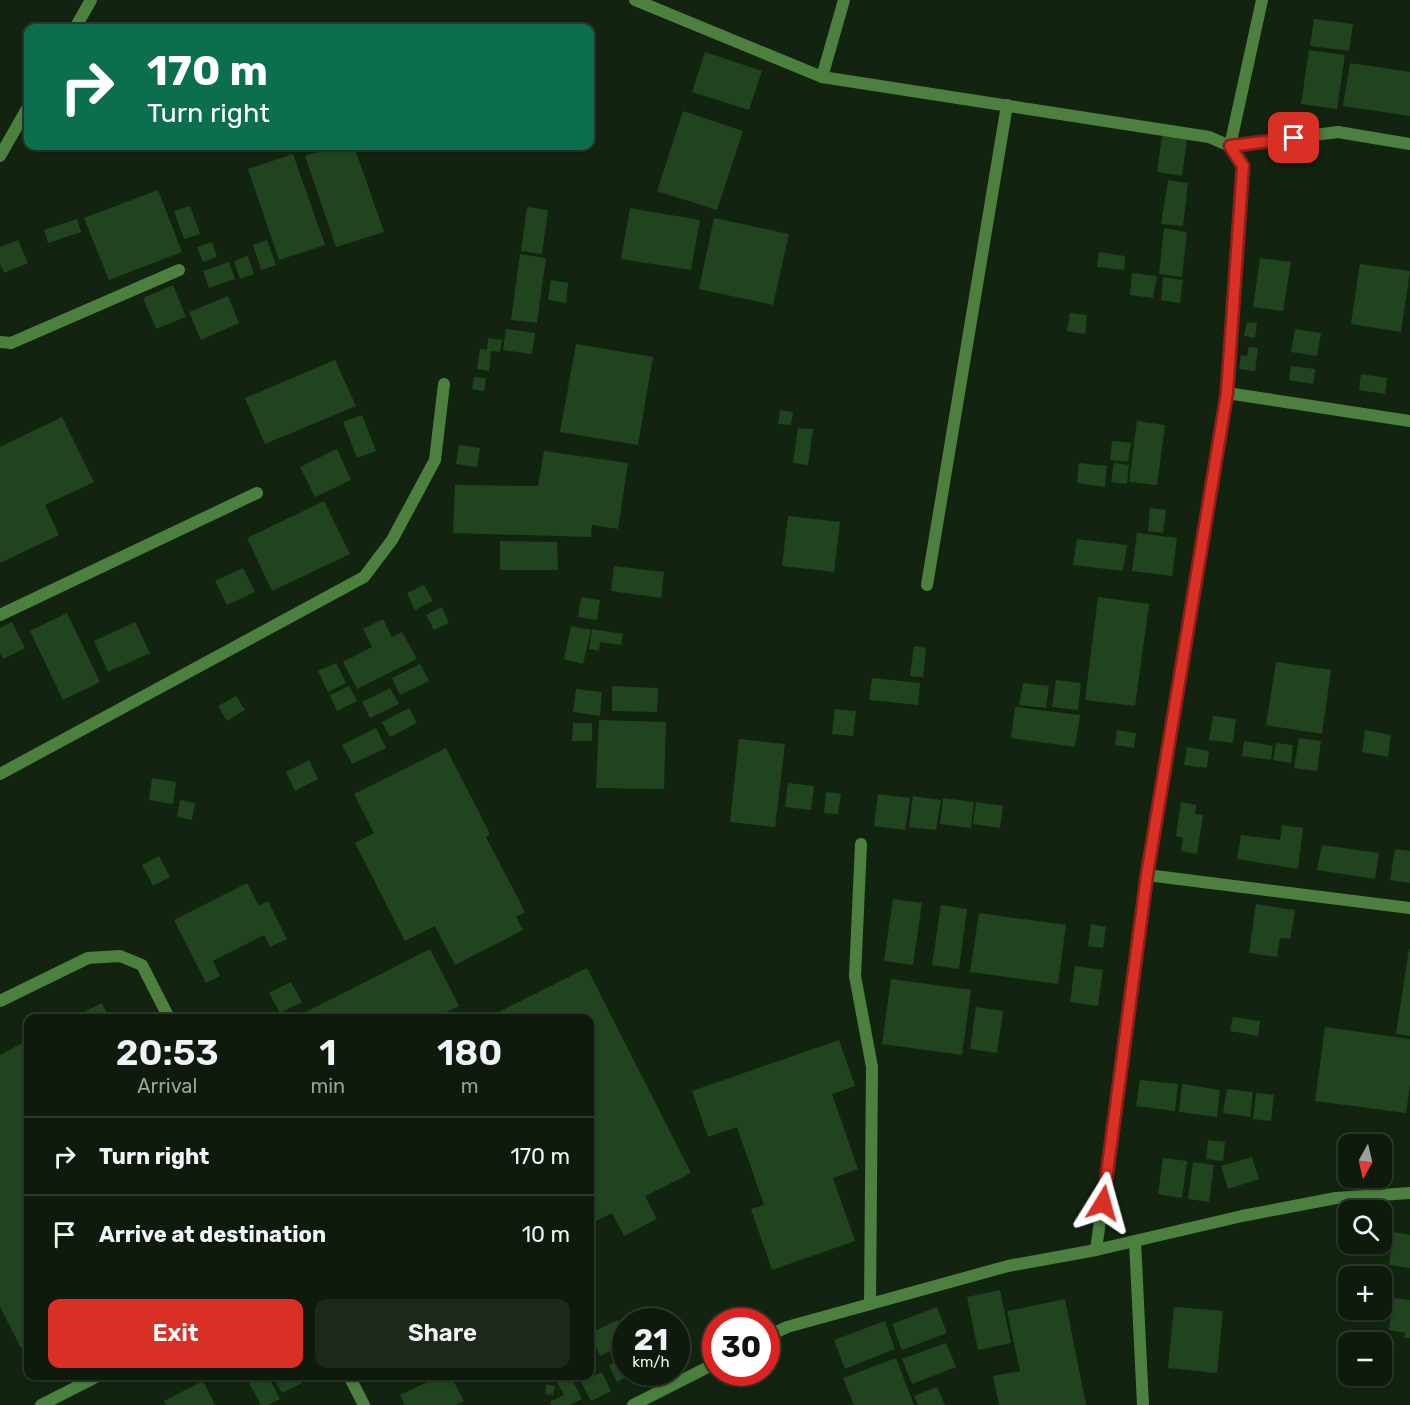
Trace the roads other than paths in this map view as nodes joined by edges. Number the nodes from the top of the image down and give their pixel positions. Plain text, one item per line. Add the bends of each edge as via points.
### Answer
1 (91, 0) edge
2 (635, 0) edge
3 (844, 0) edge
4 (1262, 0) edge
5 (77, 24) edge
6 (822, 77) junction
7 (1007, 105) junction
8 (24, 114) edge
9 (1410, 144) edge
10 (1230, 146) junction
11 (0, 156) edge
12 (179, 270) dead end
13 (0, 342) edge
14 (444, 384) dead end
15 (1227, 393) junction
16 (1410, 421) edge
17 (257, 493) dead end
18 (927, 585) dead end
19 (0, 615) edge
20 (0, 774) edge
21 (861, 844) dead end
22 (1147, 875) junction
23 (1410, 908) edge
24 (0, 1001) edge
25 (167, 1014) edge
26 (1410, 1193) edge
27 (1135, 1241) junction
28 (1096, 1250) junction
29 (870, 1304) junction
30 (780, 1330) edge
31 (702, 1370) edge
32 (91, 1380) edge
33 (351, 1380) edge
34 (41, 1405) edge
35 (364, 1405) edge
36 (633, 1405) edge
37 (1143, 1405) edge

1 - 5 street
2 - 6 street
3 - 6 street
4 - 10 street
6 - 7 street
7 - 10 street via 1209,137
7 - 18 street
8 - 11 street
9 - 10 street via 1338,132
10 - 15 street via 1243,166
12 - 13 street via 11,343
14 - 20 street via 435,460 393,540 364,577
15 - 16 street
15 - 22 street
17 - 19 street
21 - 29 street via 855,976 872,1066
22 - 23 street
22 - 28 street
24 - 25 street via 88,958 120,956 142,965
26 - 27 street via 1336,1198
27 - 28 street
27 - 37 street
28 - 29 street via 1008,1266
29 - 30 street
31 - 36 street
32 - 34 street
33 - 35 street

